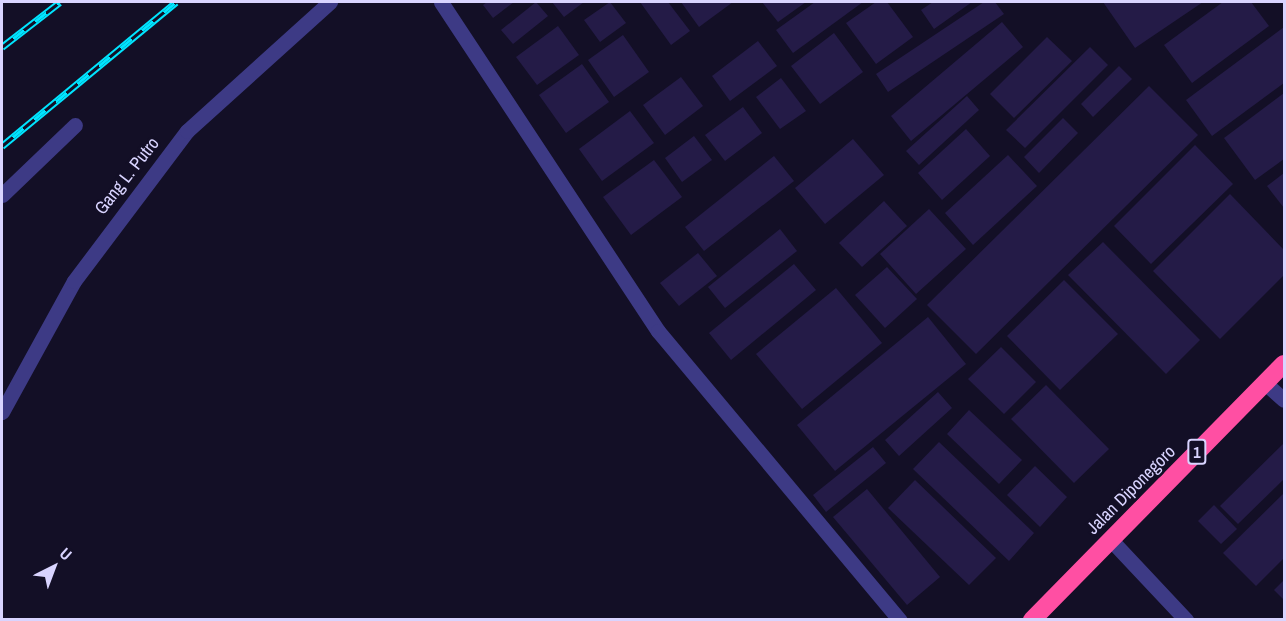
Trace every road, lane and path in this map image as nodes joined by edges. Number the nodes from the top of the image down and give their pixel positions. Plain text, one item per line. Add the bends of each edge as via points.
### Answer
1 (330, 2) edge
2 (441, 2) edge
3 (75, 125) dead end
4 (2, 195) edge
5 (1284, 364) edge
6 (1265, 383) junction
7 (1284, 400) edge
8 (2, 412) edge
9 (1111, 540) junction
10 (900, 620) edge
11 (1032, 620) edge
12 (1186, 620) edge

1 - 8 street, Gang L. Putro via 187,131 74,281
2 - 10 street via 657,331
3 - 4 street
5 - 6 highway, Jalan Diponegoro / 1
6 - 7 street
6 - 9 highway, Jalan Diponegoro / 1
9 - 11 highway, Jalan Diponegoro / 1
9 - 12 street

